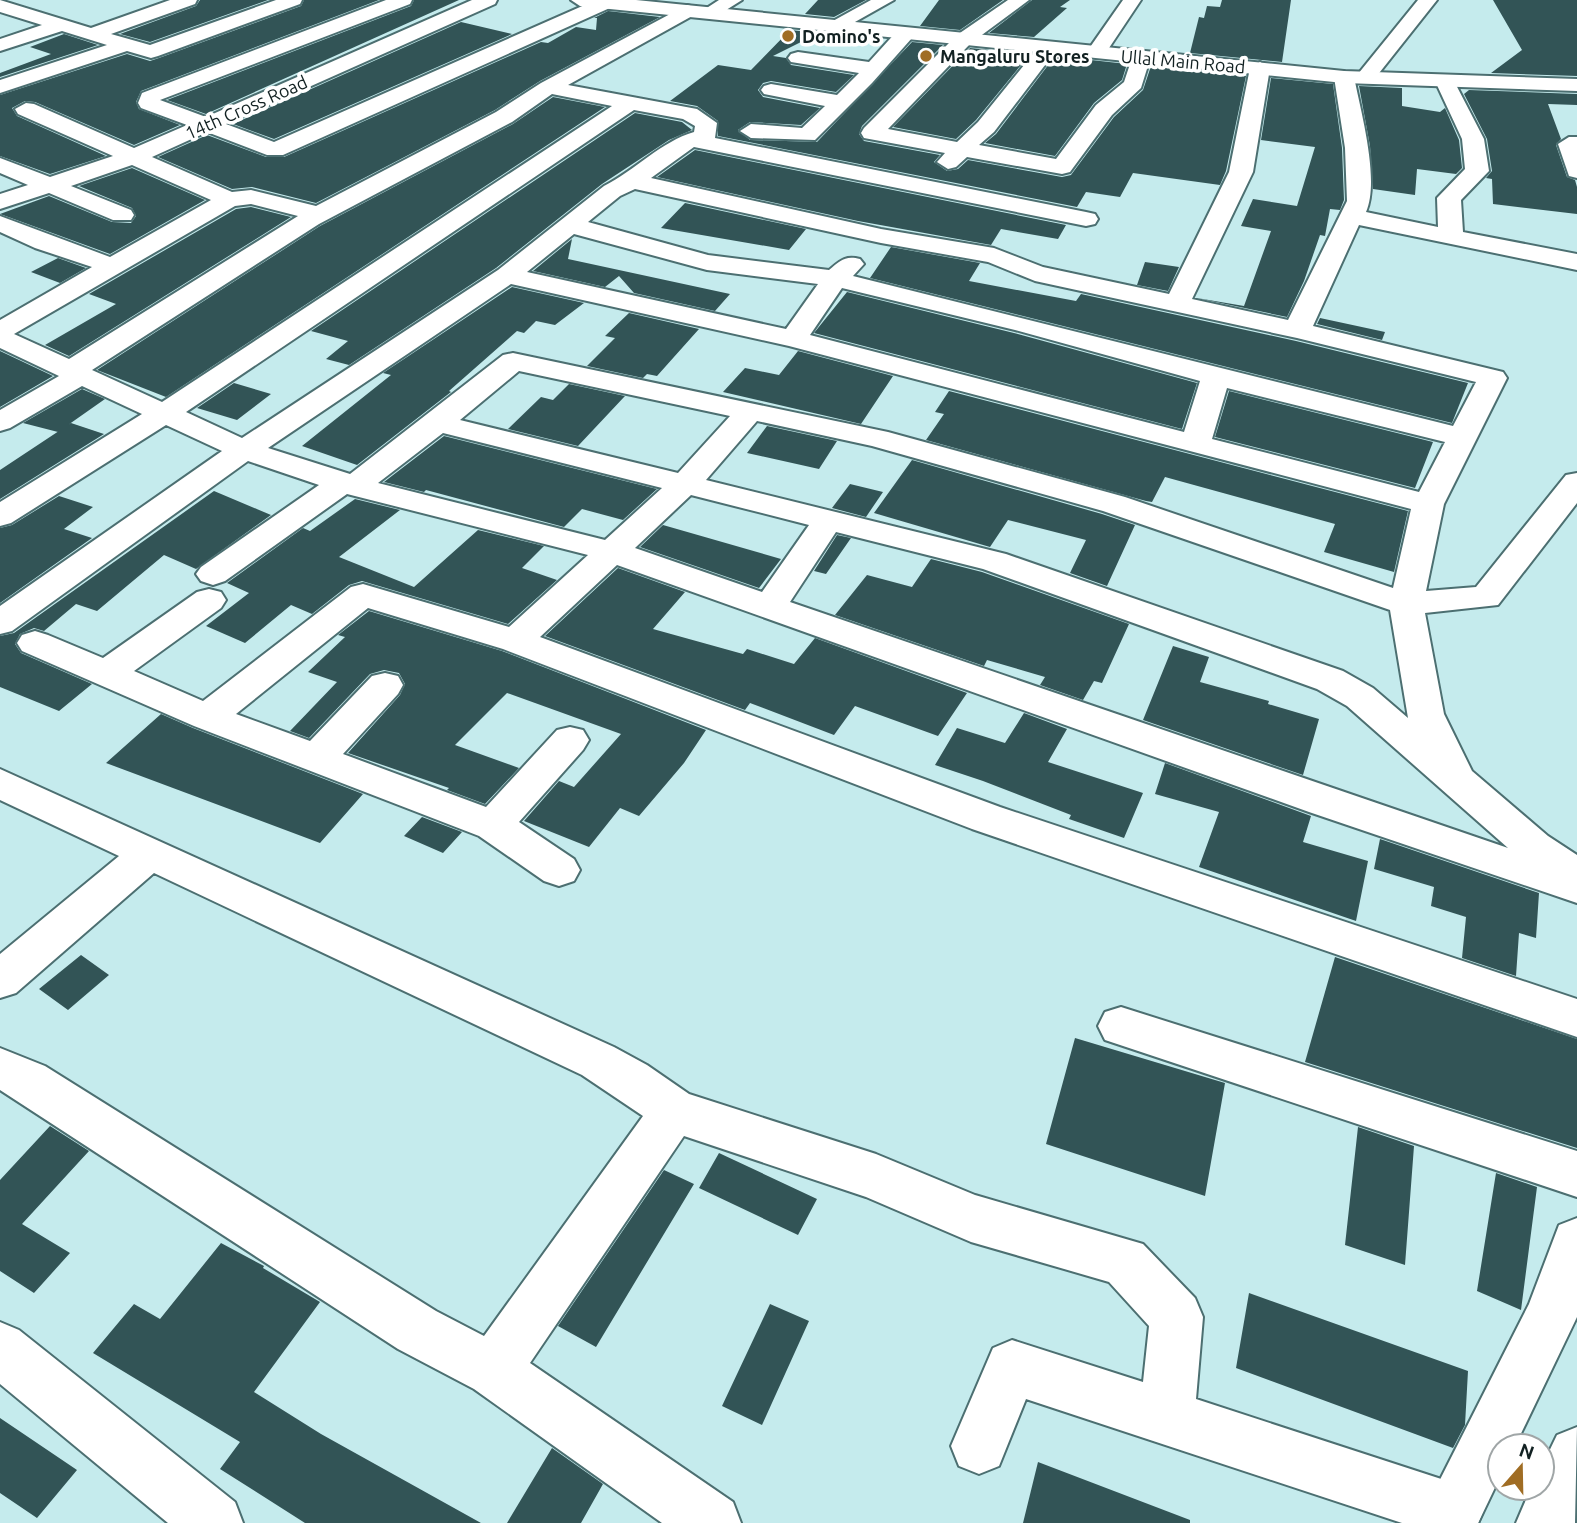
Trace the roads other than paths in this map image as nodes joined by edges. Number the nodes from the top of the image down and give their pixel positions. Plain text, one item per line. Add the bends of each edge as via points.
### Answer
1 (188, 0) edge
2 (293, 0) edge
3 (402, 0) edge
4 (488, 0) edge
5 (580, 0) edge
6 (733, 0) edge
7 (885, 0) edge
8 (1020, 0) edge
9 (1132, 0) edge
10 (1428, 0) edge
11 (604, 3) junction
12 (4, 10) edge
13 (698, 12) junction
14 (61, 25) junction
15 (832, 27) junction
16 (92, 34) junction
17 (905, 34) junction
18 (964, 39) junction
19 (0, 45) edge
20 (127, 45) junction
21 (1048, 48) junction
22 (1096, 53) junction
23 (1141, 57) junction
24 (799, 58) dead end
25 (1260, 68) junction
26 (874, 69) junction
27 (1354, 77) junction
28 (1446, 83) junction
29 (1577, 85) edge
30 (0, 87) edge
31 (548, 87) junction
32 (771, 90) dead end
33 (842, 102) junction
34 (629, 104) junction
35 (26, 109) dead end
36 (207, 125) junction
37 (829, 126) dead end
38 (748, 131) dead end
39 (872, 133) junction
40 (690, 140) junction
41 (1577, 144) edge
42 (962, 149) junction
43 (135, 156) junction
44 (0, 165) edge
45 (1577, 171) edge
46 (632, 181) junction
47 (52, 186) junction
48 (229, 198) junction
49 (0, 202) edge
50 (910, 204) junction
51 (319, 214) junction
52 (122, 215) dead end
53 (1354, 217) junction
54 (1086, 219) dead end
55 (0, 223) edge
56 (569, 225) junction
57 (881, 236) junction
58 (1451, 237) junction
59 (1577, 262) edge
60 (113, 266) junction
61 (507, 275) junction
62 (835, 279) junction
63 (1177, 304) junction
64 (1297, 330) junction
65 (0, 331) edge
66 (0, 338) edge
67 (793, 340) junction
68 (79, 376) junction
69 (1216, 376) junction
70 (751, 410) junction
71 (165, 413) junction
72 (0, 422) edge
73 (438, 423) junction
74 (1460, 437) junction
75 (1196, 443) junction
76 (244, 450) junction
77 (1577, 482) edge
78 (349, 484) junction
79 (685, 484) junction
80 (1428, 504) junction
81 (0, 516) edge
82 (828, 520) junction
83 (614, 552) junction
84 (1406, 604) junction
85 (771, 605) junction
86 (0, 623) edge
87 (516, 641) junction
88 (36, 643) dead end
89 (105, 674) junction
90 (385, 685) dead end
91 (207, 718) junction
92 (570, 740) dead end
93 (316, 759) junction
94 (1456, 779) junction
95 (0, 783) edge
96 (493, 825) junction
97 (150, 853) junction
98 (559, 870) dead end
99 (1577, 877) edge
100 (1577, 887) edge
101 (0, 979) edge
102 (1577, 1018) edge
103 (1121, 1026) dead end
104 (0, 1068) edge
105 (674, 1111) junction
106 (1577, 1174) edge
107 (1577, 1242) edge
108 (0, 1349) edge
109 (493, 1370) junction
110 (1167, 1418) junction
111 (979, 1446) dead end
112 (1450, 1517) edge
113 (214, 1523) edge
114 (712, 1523) edge

1 - 16 street
2 - 20 street via 151,52
3 - 36 street via 149,97 149,103
4 - 36 street, 14th Cross Road
5 - 11 street, Ullal Main Road
6 - 13 street
7 - 15 street
8 - 18 street
9 - 22 street
10 - 27 street
11 - 13 street, Ullal Main Road
11 - 36 street via 275,150
12 - 14 street
13 - 15 street, Ullal Main Road
13 - 31 street
14 - 16 street
14 - 19 street
15 - 17 street, Ullal Main Road
16 - 20 street
17 - 18 street, Ullal Main Road
17 - 26 street
18 - 21 street, Ullal Main Road
18 - 39 street
20 - 30 street
21 - 22 street, Ullal Main Road
21 - 42 street via 986,127
22 - 23 street, Ullal Main Road
23 - 25 street, Ullal Main Road
23 - 42 street via 1134,84 1104,110 1062,167
24 - 26 street
25 - 27 street, Ullal Main Road
25 - 63 street via 1241,172
26 - 33 street
27 - 28 street, Ullal Main Road
27 - 53 street via 1359,201
28 - 29 street, Ullal Main Road
28 - 58 street via 1473,139 1477,171 1448,198
31 - 34 street
31 - 51 street via 504,117
32 - 33 street
33 - 38 street via 804,135
34 - 40 street via 689,114 706,123 705,136
34 - 71 street
35 - 43 street
36 - 43 street, 14th Cross Road
37 - 39 street
39 - 42 street
40 - 46 street
40 - 50 street
41 - 45 street via 1569,144
42 - 50 street
43 - 47 street, 14th Cross Road
43 - 48 street
44 - 47 street
46 - 56 street
46 - 57 street
47 - 49 street, 14th Cross Road
47 - 52 street
48 - 51 street via 251,197
48 - 60 street
50 - 54 street
50 - 57 street
51 - 68 street via 72,370
53 - 58 street
53 - 64 street
55 - 60 street
56 - 61 street
56 - 62 street via 707,262
57 - 62 street
57 - 63 street via 994,256 1035,273
58 - 59 street
60 - 65 street
61 - 67 street
61 - 76 street
62 - 67 street
62 - 69 street
63 - 64 street
64 - 74 street via 1493,378
66 - 68 street
67 - 75 street
68 - 71 street
68 - 72 street
69 - 74 street
69 - 75 street
70 - 73 street via 513,361
70 - 79 street
70 - 84 street via 877,438 1114,504
71 - 76 street
71 - 81 street
73 - 78 street
73 - 79 street
74 - 80 street
75 - 80 street
76 - 78 street
76 - 86 street
77 - 84 street via 1486,597
78 - 83 street
78 - 89 street via 211,587
79 - 82 street
79 - 83 street
80 - 84 street
82 - 85 street
82 - 94 street via 994,561 1330,680 1360,697
83 - 85 street
83 - 87 street
84 - 94 street via 1425,714
85 - 100 street via 1323,802
87 - 91 street via 363,595
87 - 102 street via 986,818
88 - 89 street
89 - 91 street
90 - 93 street
91 - 93 street
92 - 96 street
93 - 96 street
94 - 99 street via 1534,847
95 - 97 street
96 - 98 street
97 - 101 street
97 - 105 street via 598,1061
103 - 106 street
104 - 109 street via 417,1331
105 - 109 street
105 - 110 street via 876,1177 971,1218 1125,1262 1176,1317
107 - 112 street via 1551,1316
108 - 113 street
109 - 114 street
110 - 111 street via 1012,1367
110 - 112 street

